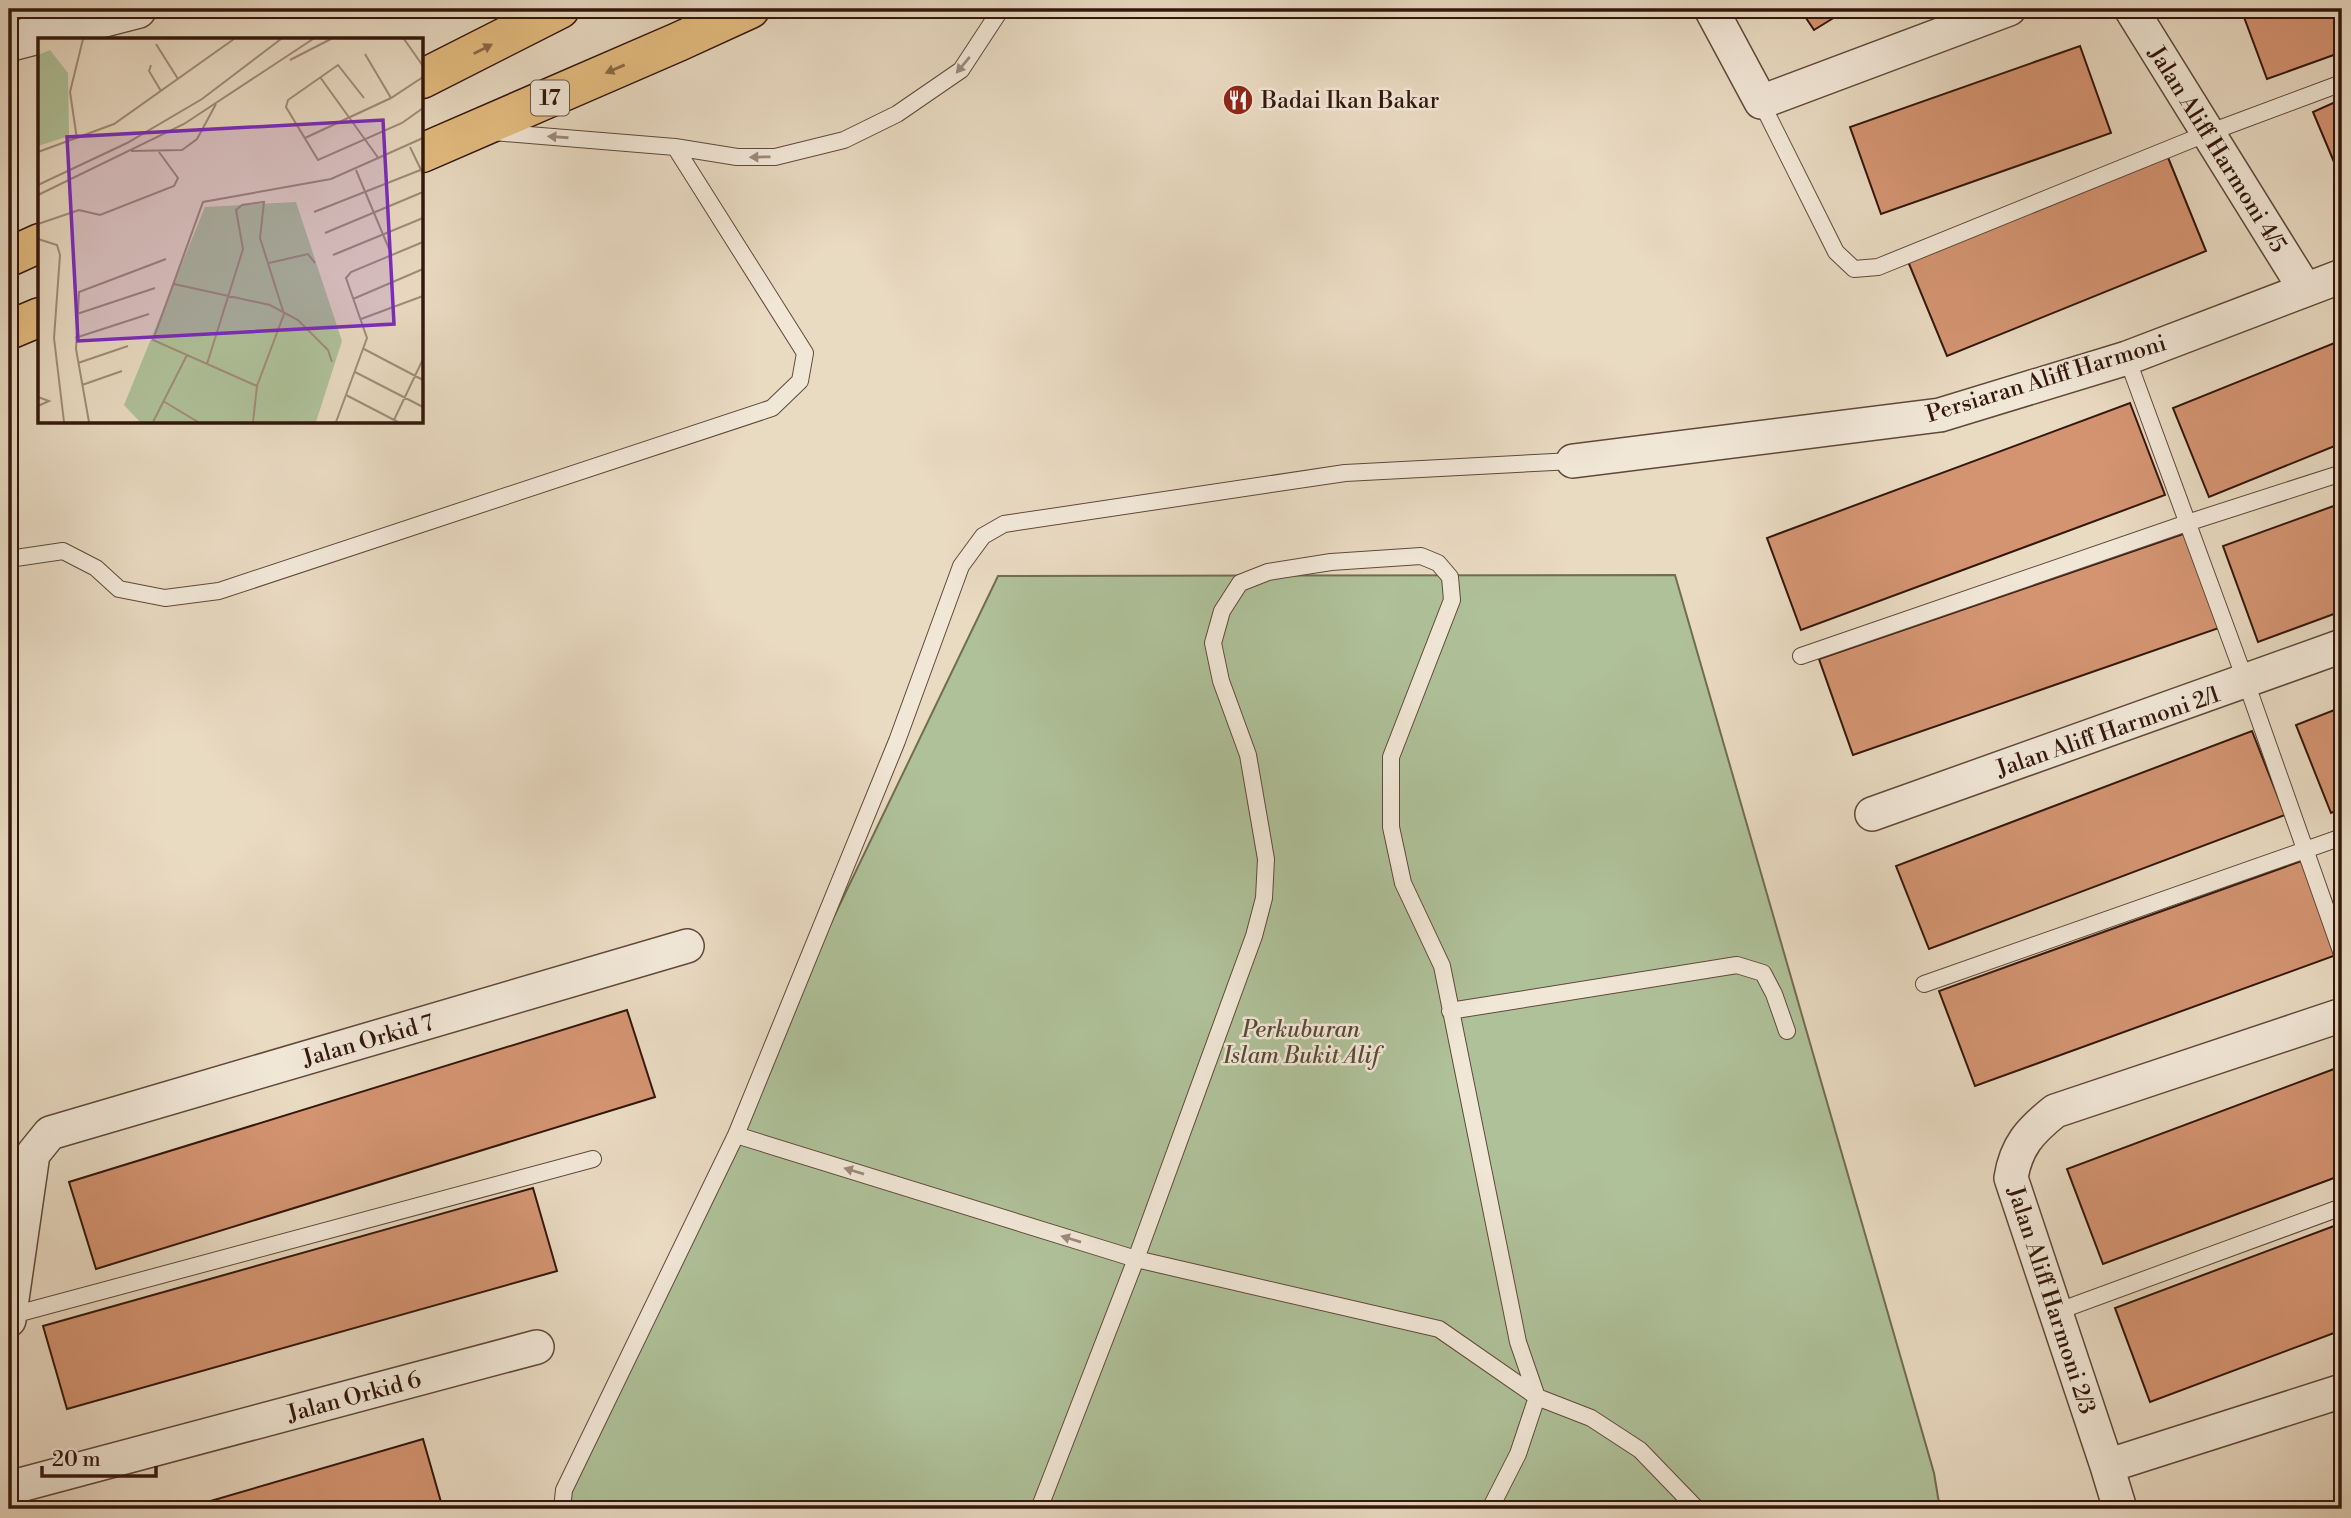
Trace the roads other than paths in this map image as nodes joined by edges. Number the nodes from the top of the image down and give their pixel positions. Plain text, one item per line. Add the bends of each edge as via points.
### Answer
1 (137, 9) edge
2 (560, 9) edge
3 (750, 9) edge
4 (1001, 9) edge
5 (1712, 9) edge
6 (2009, 9) edge
7 (2130, 9) edge
8 (76, 16) edge
9 (9, 42) edge
10 (424, 78) edge
11 (2342, 83) edge
12 (1761, 102) junction
13 (472, 131) junction
14 (2208, 133) junction
15 (675, 146) junction
16 (424, 152) edge
17 (38, 244) edge
18 (9, 257) edge
19 (2342, 276) edge
20 (2305, 289) junction
21 (38, 318) edge
22 (9, 330) edge
23 (2127, 358) junction
24 (1573, 461) joint
25 (2342, 473) edge
26 (2188, 523) junction
27 (9, 559) edge
28 (2342, 646) edge
29 (1801, 656) dead end
30 (2246, 682) junction
31 (1872, 814) dead end
32 (2342, 837) edge
33 (2305, 850) junction
34 (687, 947) dead end
35 (2342, 954) edge
36 (1924, 984) dead end
37 (1450, 1011) junction
38 (2342, 1015) edge
39 (1787, 1031) dead end
40 (736, 1135) junction
41 (593, 1159) dead end
42 (2342, 1207) edge
43 (1136, 1259) junction
44 (2056, 1312) junction
45 (9, 1318) edge
46 (537, 1347) dead end
47 (2342, 1391) edge
48 (1537, 1397) junction
49 (2108, 1466) junction
50 (9, 1488) edge
51 (562, 1509) edge
52 (1039, 1509) edge
53 (1490, 1509) edge
54 (1697, 1509) edge
55 (2120, 1509) edge

1 - 8 street
10 -> 2 highway
3 -> 13 highway, 17
4 -> 15 lane via 961,70 897,114 844,140 775,157 737,157
5 - 12 street
6 - 12 street
7 - 14 street, Jalan Aliff Harmoni 4/5
8 - 9 street
11 - 14 lane
12 - 14 lane via 1836,252 1854,269 1878,267
15 -> 13 lane
13 - 16 highway, 17
14 - 20 street, Jalan Aliff Harmoni 4/5
15 - 27 lane via 805,353 800,381 772,408 219,591 165,598 119,589 96,568 64,551
17 - 18 highway
19 - 20 street, Persiaran Aliff Harmoni
20 - 23 street, Persiaran Aliff Harmoni
21 - 22 highway
23 - 24 street, Persiaran Aliff Harmoni via 1940,415
23 - 26 lane
24 - 40 lane via 1346,473 1004,524 983,536 961,566 897,741
25 - 26 lane
26 - 29 lane
26 - 30 lane
28 - 30 street, Jalan Aliff Harmoni 2/1
30 - 31 street, Jalan Aliff Harmoni 2/1
30 - 33 lane
32 - 33 lane
33 - 35 lane
33 - 36 lane
34 - 45 street, Jalan Orkid 7 via 50,1133 33,1154
37 - 39 lane via 1737,965 1763,972
37 - 43 lane via 1442,967 1403,883 1391,827 1391,757 1452,600 1450,577 1438,563 1421,556 1331,562 1268,572 1240,583 1222,611 1213,643 1221,681 1248,755 1266,859 1264,898
37 - 48 lane via 1518,1342
38 - 44 street, Jalan Aliff Harmoni 2/3 via 2055,1111 2038,1125 2014,1159 2011,1178
43 -> 40 lane
40 - 51 lane via 564,1490
41 - 45 lane
42 - 44 lane
43 - 48 lane via 1439,1329
43 - 52 lane
44 - 49 street, Jalan Aliff Harmoni 2/3
46 - 50 street, Jalan Orkid 6
47 - 49 street
48 - 53 lane via 1518,1454
48 - 54 lane via 1591,1418 1640,1450
49 - 55 street, Jalan Aliff Harmoni 2/3

